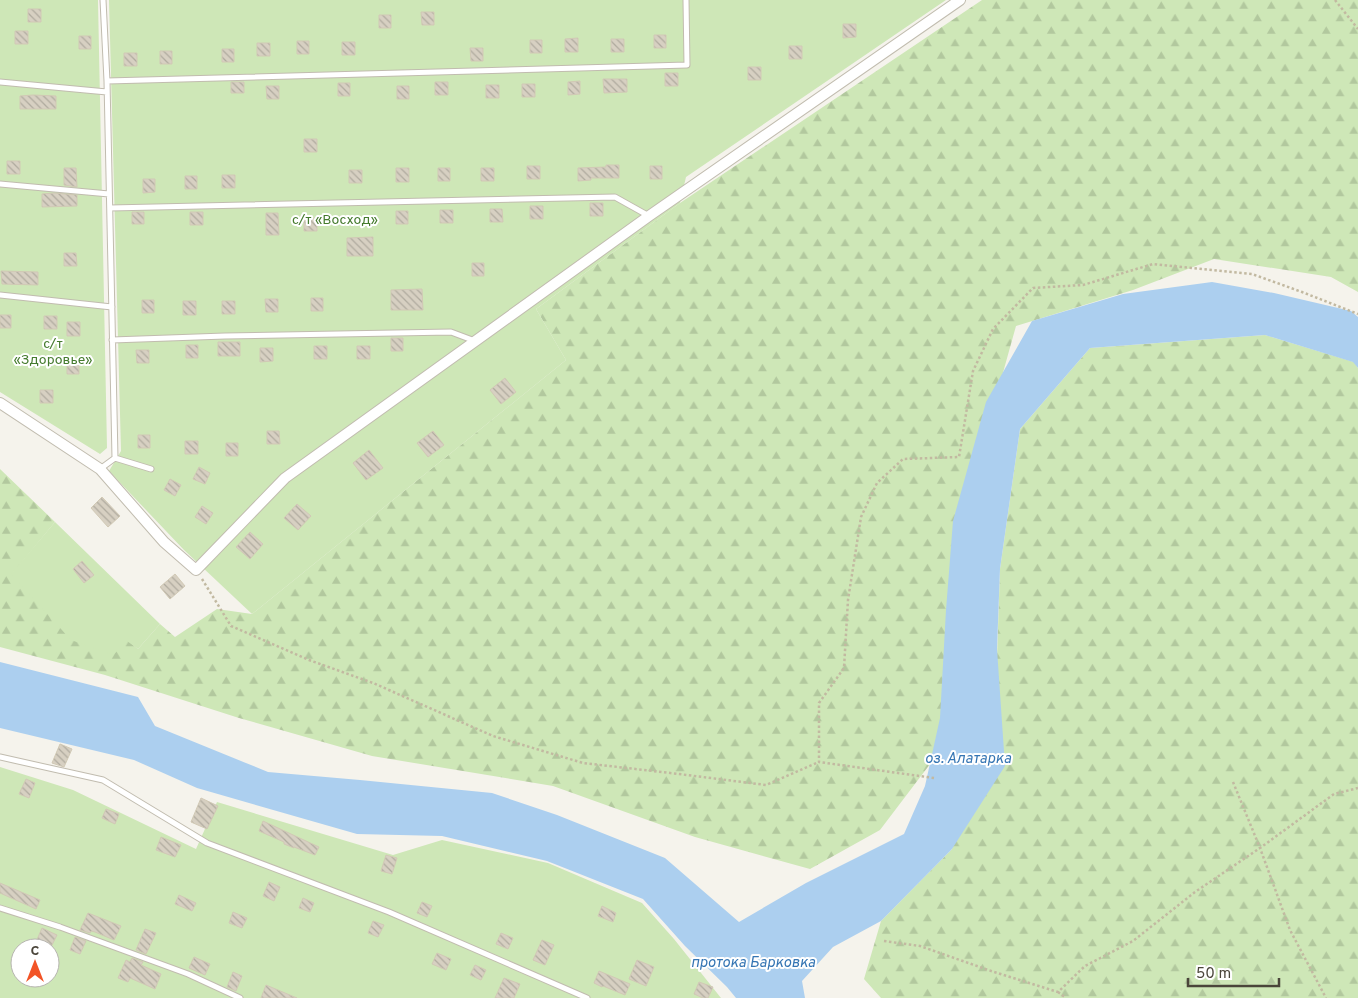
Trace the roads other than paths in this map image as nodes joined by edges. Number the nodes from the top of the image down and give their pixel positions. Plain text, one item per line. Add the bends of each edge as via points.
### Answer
1 (103, 0) edge
2 (686, 0) edge
3 (960, 0) edge
4 (107, 81) junction
5 (0, 82) edge
6 (107, 92) junction
7 (0, 184) edge
8 (109, 194) junction
9 (110, 208) junction
10 (649, 216) junction
11 (0, 295) edge
12 (112, 307) junction
13 (112, 340) junction
14 (476, 341) junction
15 (0, 404) edge
16 (115, 458) junction
17 (100, 469) junction
18 (151, 469) dead end
19 (0, 757) edge
20 (0, 908) edge
21 (240, 998) edge
22 (587, 998) edge

1 - 4 lane
2 - 4 lane via 687,65
3 - 10 street
4 - 6 lane
5 - 6 lane
6 - 8 lane
7 - 8 lane
8 - 9 lane
9 - 10 lane via 615,197
9 - 12 lane
10 - 14 street
11 - 12 lane
12 - 13 lane
13 - 14 lane via 451,332
13 - 16 lane
14 - 17 street via 286,478 196,570 164,542
15 - 17 street
16 - 17 lane
16 - 18 lane
19 - 22 lane via 103,780 207,843 389,912
20 - 21 lane via 188,974

